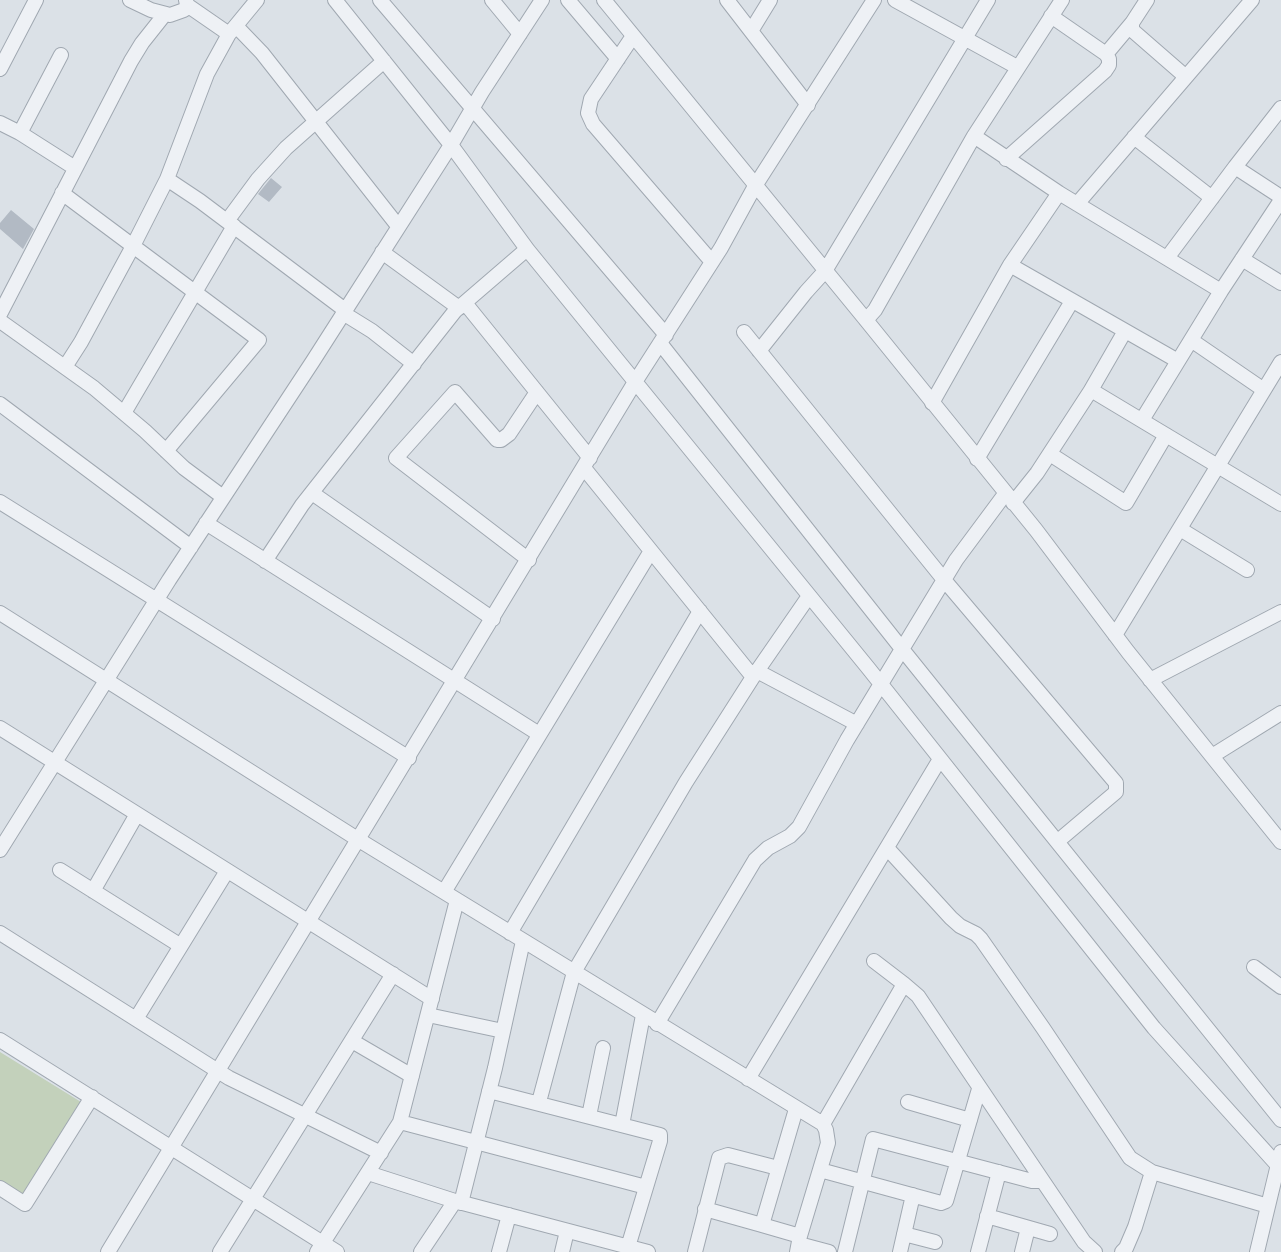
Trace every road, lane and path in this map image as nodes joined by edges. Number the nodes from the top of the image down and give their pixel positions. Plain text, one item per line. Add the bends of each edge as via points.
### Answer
1 (36, 0) edge
2 (130, 0) edge
3 (257, 0) edge
4 (335, 0) edge
5 (380, 0) edge
6 (492, 0) edge
7 (542, 0) edge
8 (568, 0) edge
9 (604, 0) edge
10 (727, 0) edge
11 (770, 0) edge
12 (874, 0) edge
13 (895, 0) edge
14 (988, 0) edge
15 (1062, 0) edge
16 (1147, 0) edge
17 (1252, 0) edge
18 (187, 2) edge
19 (165, 14) junction
20 (1051, 16) junction
21 (1132, 23) junction
22 (233, 30) junction
23 (751, 31) junction
24 (520, 34) junction
25 (633, 36) junction
26 (964, 37) junction
27 (1106, 54) junction
28 (61, 55) dead end
29 (618, 59) junction
30 (384, 61) junction
31 (1017, 67) junction
32 (0, 69) edge
33 (1186, 77) junction
34 (807, 105) junction
35 (1281, 108) edge
36 (473, 109) junction
37 (315, 122) junction
38 (0, 123) edge
39 (20, 133) junction
40 (974, 136) junction
41 (1134, 137) junction
42 (451, 145) junction
43 (1006, 159) junction
44 (1235, 166) junction
45 (75, 168) junction
46 (166, 179) junction
47 (755, 186) junction
48 (62, 193) junction
49 (1059, 194) junction
50 (1212, 198) junction
51 (1281, 198) edge
52 (1077, 204) junction
53 (230, 224) junction
54 (398, 226) junction
55 (133, 246) junction
56 (527, 249) junction
57 (382, 252) junction
58 (1167, 258) junction
59 (1242, 259) junction
60 (712, 262) junction
61 (1010, 265) junction
62 (825, 271) junction
63 (1281, 283) edge
64 (1221, 291) junction
65 (195, 292) junction
66 (1072, 301) junction
67 (462, 305) junction
68 (344, 311) junction
69 (0, 314) edge
70 (866, 320) junction
71 (0, 321) edge
72 (1125, 331) junction
73 (744, 332) dead end
74 (663, 339) junction
75 (1191, 340) junction
76 (759, 351) junction
77 (1178, 361) junction
78 (1281, 362) edge
79 (414, 364) junction
80 (65, 367) junction
81 (635, 382) junction
82 (1091, 390) junction
83 (1264, 390) junction
84 (537, 392) junction
85 (932, 403) junction
86 (0, 404) edge
87 (124, 413) junction
88 (1142, 420) junction
89 (1166, 435) junction
90 (166, 451) junction
91 (1050, 454) junction
92 (977, 459) junction
93 (587, 463) junction
94 (1217, 466) junction
95 (312, 493) junction
96 (223, 497) junction
97 (1009, 498) junction
98 (0, 502) edge
99 (1281, 504) edge
100 (206, 523) junction
101 (1180, 529) junction
102 (191, 547) junction
103 (651, 551) junction
104 (529, 560) junction
105 (265, 561) junction
106 (1247, 570) dead end
107 (945, 581) junction
108 (809, 596) junction
109 (157, 599) junction
110 (700, 611) junction
111 (1281, 612) edge
112 (0, 613) edge
113 (493, 619) junction
114 (1115, 635) junction
115 (902, 649) junction
116 (755, 674) junction
117 (107, 680) junction
118 (1150, 680) junction
119 (455, 682) junction
120 (881, 684) junction
121 (1281, 713) edge
122 (857, 724) junction
123 (0, 728) edge
124 (539, 734) junction
125 (1212, 756) junction
126 (410, 758) junction
127 (940, 759) junction
128 (56, 762) junction
129 (137, 814) junction
130 (359, 840) junction
131 (1058, 841) junction
132 (1281, 842) edge
133 (887, 848) junction
134 (0, 850) edge
135 (60, 870) dead end
136 (227, 871) junction
137 (93, 891) junction
138 (444, 892) junction
139 (457, 900) junction
140 (309, 922) junction
141 (0, 933) edge
142 (510, 933) junction
143 (524, 941) junction
144 (181, 946) junction
145 (874, 961) dead end
146 (1254, 967) dead end
147 (573, 972) junction
148 (393, 974) junction
149 (904, 984) junction
150 (1281, 987) edge
151 (432, 999) junction
152 (428, 1015) junction
153 (643, 1015) junction
154 (136, 1019) junction
155 (657, 1023) junction
156 (503, 1031) junction
157 (0, 1040) edge
158 (352, 1041) junction
159 (603, 1048) dead end
160 (218, 1071) junction
161 (412, 1076) junction
162 (748, 1079) junction
163 (979, 1089) junction
164 (489, 1090) junction
165 (92, 1097) junction
166 (539, 1102) junction
167 (908, 1102) dead end
168 (796, 1108) junction
169 (589, 1116) junction
170 (305, 1117) junction
171 (970, 1120) junction
172 (1281, 1120) edge
173 (400, 1122) junction
174 (823, 1124) junction
175 (622, 1125) junction
176 (476, 1143) junction
177 (172, 1147) junction
178 (381, 1153) junction
179 (958, 1161) junction
180 (1280, 1162) edge
181 (778, 1168) junction
182 (820, 1170) junction
183 (999, 1172) junction
184 (1152, 1172) junction
185 (368, 1173) junction
186 (863, 1181) junction
187 (1042, 1181) junction
188 (646, 1186) junction
189 (0, 1188) edge
190 (913, 1195) junction
191 (253, 1200) junction
192 (458, 1202) junction
193 (1268, 1206) junction
194 (705, 1209) junction
195 (509, 1215) junction
196 (987, 1216) junction
197 (762, 1224) junction
198 (1028, 1228) junction
199 (567, 1231) junction
200 (904, 1234) junction
201 (1050, 1234) dead end
202 (935, 1242) dead end
203 (799, 1244) edge
204 (320, 1248) edge
205 (625, 1248) edge
206 (111, 1251) edge
207 (220, 1252) edge
208 (337, 1252) edge
209 (421, 1252) edge
210 (499, 1252) edge
211 (562, 1252) edge
212 (648, 1252) edge
213 (694, 1252) edge
214 (829, 1252) edge
215 (845, 1252) edge
216 (900, 1252) edge
217 (978, 1252) edge
218 (1022, 1252) edge
219 (1095, 1252) edge
220 (1122, 1252) edge
221 (1257, 1252) edge

1 - 32 street
2 - 19 street
3 - 22 street
4 - 30 street
5 - 36 street
6 - 24 street
7 - 24 street
8 - 29 street
9 - 25 street
10 - 23 street
11 - 23 street
12 - 34 street
13 - 26 street
14 - 26 street
15 - 20 street
16 - 21 street
17 - 33 street
18 - 19 street via 184,10
18 - 22 street
19 - 45 street via 131,61
20 - 27 street
20 - 31 street
21 - 27 street
21 - 33 street via 1138,36
22 - 37 street via 262,53
22 - 46 street via 207,74
23 - 34 street
24 - 36 street
25 - 29 street
25 - 47 street
26 - 31 street
26 - 62 street
27 - 43 street via 1109,65 1105,71
28 - 39 street
29 - 60 street via 591,99 588,113 593,124
30 - 37 street
30 - 42 street
31 - 40 street
33 - 41 street
34 - 47 street
35 - 44 street
36 - 42 street
36 - 74 street
37 - 53 street via 258,179
37 - 54 street
38 - 39 street
39 - 45 street
40 - 43 street
40 - 70 street
41 - 50 street
41 - 52 street
42 - 54 street
42 - 56 street
43 - 49 street
44 - 50 street
44 - 51 street
45 - 48 street
46 - 53 street
46 - 55 street
47 - 60 street
47 - 62 street
48 - 55 street
48 - 69 street
49 - 52 street
49 - 61 street
50 - 58 street
51 - 59 street
52 - 58 street
53 - 65 street
53 - 68 street
54 - 57 street
55 - 65 street
55 - 80 street
56 - 67 street
56 - 81 street
57 - 67 street
57 - 68 street
58 - 64 street
59 - 63 street
59 - 64 street
60 - 74 street
61 - 66 street
61 - 85 street
62 - 70 street
62 - 76 street
64 - 75 street
65 - 87 street
65 - 90 street via 259,340
66 - 72 street
66 - 92 street
67 - 79 street
67 - 84 street
68 - 79 street
68 - 96 street
70 - 85 street
71 - 80 street
72 - 77 street
72 - 82 street
73 - 76 street
74 - 81 street
74 - 115 street
75 - 77 street
75 - 83 street
76 - 107 street
77 - 88 street
78 - 83 street
79 - 95 street
80 - 87 street
81 - 93 street
81 - 108 street
82 - 88 street
82 - 91 street
83 - 94 street
84 - 93 street
84 - 104 street via 509,434 497,440 455,392 396,458
85 - 92 street
86 - 102 street
87 - 90 street
88 - 89 street
89 - 91 street via 1126,504
89 - 94 street
90 - 96 street
91 - 97 street
92 - 97 street
93 - 103 street
93 - 104 street
94 - 99 street
94 - 101 street
95 - 105 street
95 - 113 street
96 - 100 street
97 - 107 street via 956,560
97 - 114 street
98 - 109 street
100 - 102 street
100 - 105 street
101 - 106 street
101 - 114 street
102 - 109 street
103 - 110 street
103 - 124 street
104 - 113 street
105 - 119 street
107 - 115 street
107 - 131 street via 1116,783 1116,792
108 - 116 street
108 - 120 street
109 - 117 street
109 - 126 street
110 - 116 street
110 - 142 street
111 - 118 street
112 - 117 street
113 - 119 street
114 - 118 street
115 - 120 street
115 - 131 street
116 - 122 street
116 - 147 street
117 - 128 street
117 - 130 street
118 - 125 street
119 - 124 street
119 - 126 street
120 - 122 street
120 - 127 street
121 - 125 street
122 - 155 street via 799,827 755,860
123 - 128 street
124 - 138 street
125 - 132 street
126 - 130 street
127 - 133 street
127 - 180 street via 1155,1028
128 - 129 street
128 - 134 street
129 - 136 street
129 - 137 street
130 - 138 street
130 - 140 street
131 - 172 street
133 - 162 street
133 - 184 street via 951,918 981,939 1130,1158
135 - 137 street
136 - 140 street
136 - 144 street
137 - 144 street
138 - 139 street
139 - 142 street
139 - 151 street
140 - 148 street
140 - 160 street
141 - 154 street
142 - 143 street
143 - 147 street
143 - 156 street
144 - 154 street
145 - 149 street
146 - 150 street
147 - 153 street
147 - 166 street
148 - 151 street
148 - 158 street
149 - 163 street via 918,996
149 - 174 street
151 - 152 street
152 - 156 street
152 - 161 street
153 - 155 street
153 - 175 street
154 - 160 street
155 - 162 street
156 - 164 street
157 - 165 street
158 - 161 street
158 - 170 street
159 - 169 street
160 - 170 street
160 - 177 street
161 - 173 street
162 - 168 street
163 - 171 street
163 - 187 street
164 - 166 street
164 - 176 street
165 - 177 street
165 - 189 street via 25,1204
166 - 169 street
167 - 171 street
168 - 174 street
168 - 181 street
169 - 175 street
170 - 178 street
170 - 191 street
171 - 179 street
173 - 176 street
173 - 178 street
174 - 182 street via 828,1143
175 - 188 street via 660,1135
176 - 188 street
176 - 192 street
177 - 191 street
177 - 206 street
178 - 185 street
179 - 183 street
179 - 186 street via 873,1139
179 - 190 street via 946,1201
180 - 193 street
181 - 194 street via 723,1156 717,1163
181 - 197 street
182 - 186 street
182 - 203 street
183 - 187 street
183 - 196 street
184 - 193 street
184 - 220 street via 1135,1227
185 - 192 street
185 - 204 street
186 - 190 street
186 - 215 street
187 - 219 street
188 - 205 street
190 - 200 street
191 - 204 street
191 - 207 street
192 - 195 street
192 - 209 street
193 - 221 street
194 - 197 street
194 - 213 street
195 - 199 street
195 - 210 street
196 - 198 street
196 - 217 street
197 - 203 street
198 - 201 street
198 - 218 street
199 - 205 street
199 - 211 street
200 - 202 street
200 - 216 street
203 - 214 street
204 - 208 street
205 - 212 street

